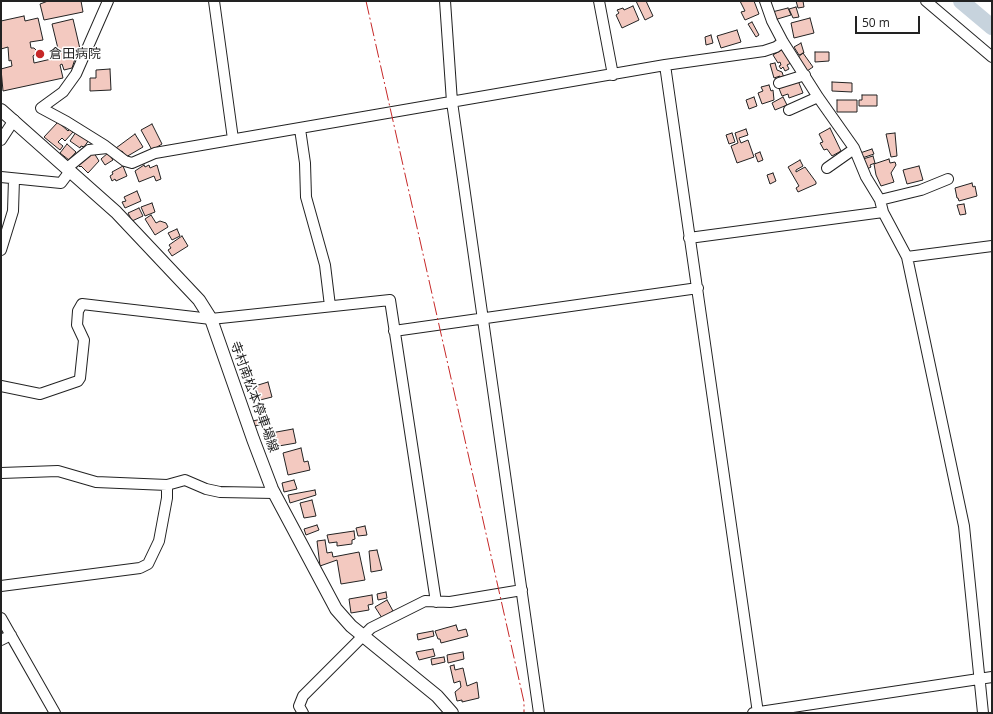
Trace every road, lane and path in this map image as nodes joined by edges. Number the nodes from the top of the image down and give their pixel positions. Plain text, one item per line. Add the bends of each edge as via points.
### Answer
1 (108, 1) edge
2 (214, 1) edge
3 (445, 1) edge
4 (599, 1) edge
5 (765, 1) edge
6 (926, 1) edge
7 (783, 42) junction
8 (992, 57) edge
9 (665, 65) junction
10 (805, 74) junction
11 (613, 75) junction
12 (779, 83) dead end
13 (818, 97) junction
14 (452, 102) junction
15 (1, 110) edge
16 (788, 110) dead end
17 (14, 120) junction
18 (300, 129) junction
19 (233, 139) junction
20 (1, 140) edge
21 (107, 148) junction
22 (854, 149) junction
23 (827, 168) dead end
24 (69, 169) junction
25 (1, 177) edge
26 (14, 179) junction
27 (948, 179) dead end
28 (880, 200) junction
29 (883, 212) junction
30 (689, 238) junction
31 (992, 246) edge
32 (1, 250) edge
33 (907, 257) junction
34 (698, 288) junction
35 (330, 306) junction
36 (484, 318) junction
37 (211, 319) junction
38 (394, 331) junction
39 (1, 386) edge
40 (1, 473) edge
41 (167, 485) junction
42 (274, 492) junction
43 (1, 586) edge
44 (522, 590) junction
45 (436, 602) junction
46 (1, 618) edge
47 (11, 635) junction
48 (365, 636) junction
49 (1, 640) edge
50 (992, 677) edge
51 (980, 679) junction
52 (55, 713) edge
53 (303, 713) edge
54 (452, 713) edge
55 (539, 713) edge
56 (756, 713) edge
57 (983, 713) edge

1 - 21 street via 76,74 63,92 41,108
2 - 19 street
3 - 14 street
4 - 11 street
5 - 7 street
6 - 8 street
7 - 9 street via 764,51
7 - 10 street
9 - 11 street
9 - 30 street
10 - 12 street
10 - 13 street
11 - 14 street
13 - 16 street
13 - 22 street
14 - 18 street
14 - 36 street
15 - 17 main road, 寺村南松本停車場線
17 - 20 street
17 - 24 main road, 寺村南松本停車場線
18 - 19 street
18 - 35 street via 306,197 325,265
19 - 21 street via 155,153 132,163 124,161
21 - 24 street via 89,150
22 - 23 street
22 - 28 street via 866,177
24 - 26 street via 61,183
24 - 37 main road, 寺村南松本停車場線 via 116,212 198,300
25 - 26 street
26 - 32 street via 12,211
27 - 28 street via 921,190
28 - 29 street
29 - 30 street
29 - 33 street
30 - 34 street
31 - 33 street
33 - 51 street via 964,526
34 - 36 street
34 - 56 street
35 - 37 street
35 - 38 street via 390,300
36 - 38 street
36 - 44 street
37 - 39 street via 82,304 78,311 77,325 84,340 78,381 40,394
37 - 42 main road, 寺村南松本停車場線
38 - 45 street
40 - 41 street via 58,471 96,482
41 - 42 street via 185,480 220,492
41 - 43 street via 159,541 148,564 140,568
42 - 48 main road, 寺村南松本停車場線 via 336,609 351,626
44 - 45 street
44 - 55 street
45 - 48 street via 425,601 412,607 371,628
46 - 47 street
47 - 49 street
47 - 52 street
48 - 53 street via 303,696 299,706
48 - 54 main road, 寺村南松本停車場線 via 438,696
50 - 51 street
51 - 56 street
51 - 57 street

